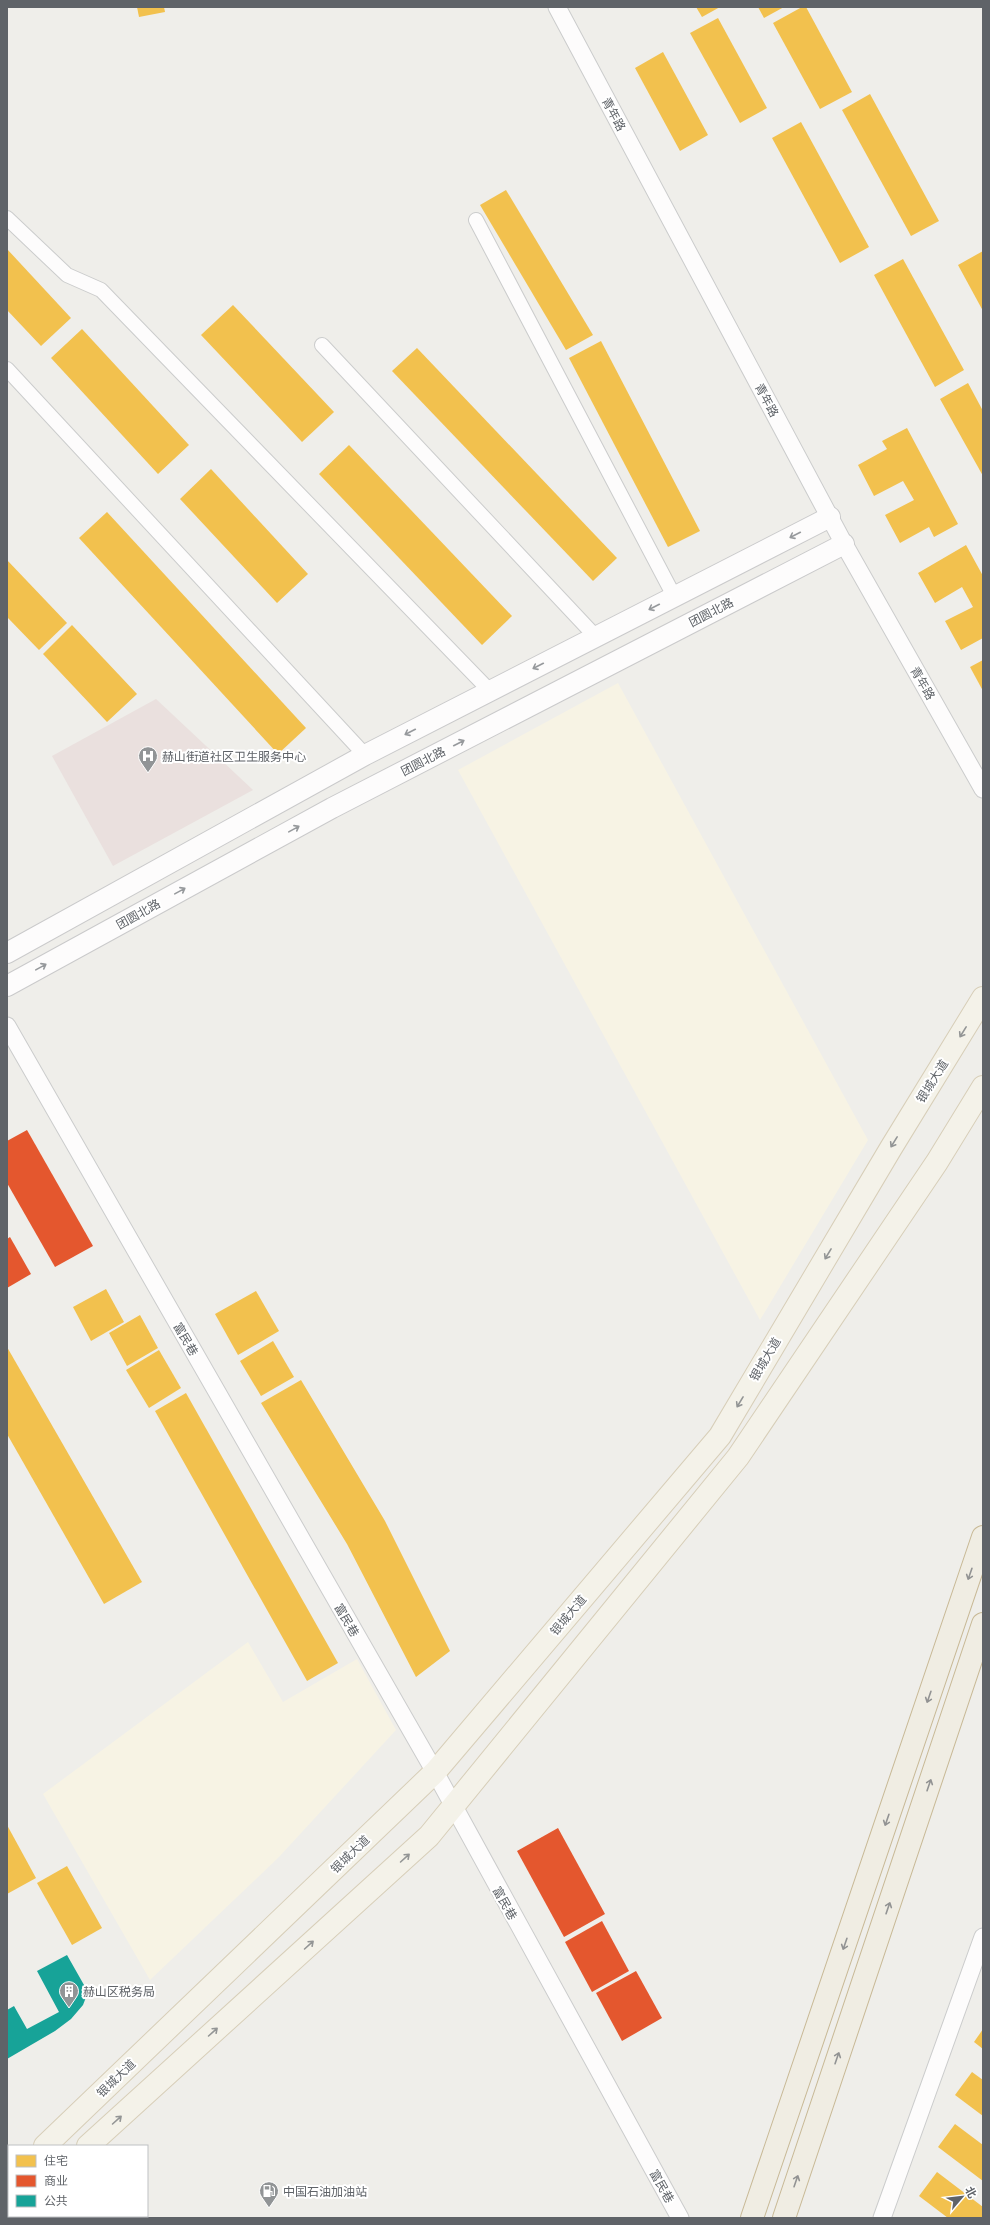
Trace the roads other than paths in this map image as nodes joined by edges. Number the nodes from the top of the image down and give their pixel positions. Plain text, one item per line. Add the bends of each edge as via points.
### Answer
1 (557, 7) edge
2 (7, 218) edge
3 (476, 220) dead end
4 (322, 345) dead end
5 (7, 369) edge
6 (830, 517) junction
7 (844, 544) junction
8 (674, 596) junction
9 (596, 637) junction
10 (490, 691) junction
11 (365, 755) junction
12 (983, 789) edge
13 (7, 953) edge
14 (7, 986) edge
15 (983, 998) edge
16 (7, 1026) edge
17 (983, 1087) edge
18 (983, 1537) edge
19 (983, 1624) edge
20 (435, 1772) junction
21 (452, 1807) junction
22 (983, 1937) edge
23 (47, 2145) edge
24 (89, 2145) edge
25 (680, 2218) edge
26 (752, 2218) edge
27 (784, 2218) edge
28 (882, 2218) edge

1 - 6 street, 青年路
2 - 10 street via 67,275 101,290
3 - 8 street
4 - 9 street
5 - 11 street
6 - 7 street, 青年路
6 -> 8 main road
7 - 12 street, 青年路
14 -> 7 main road, 团圆北路 via 332,808
8 -> 9 main road
9 -> 10 main road
10 -> 11 main road
11 - 13 main road
15 -> 20 main road, 银城大道 via 720,1436
16 - 20 street, 富民巷
17 - 21 main road via 937,1162 738,1457
18 -> 26 highway
27 -> 19 highway
20 - 21 street, 富民巷
20 - 23 main road, 银城大道
24 -> 21 main road via 429,1836
21 - 25 street, 富民巷
22 - 28 street

